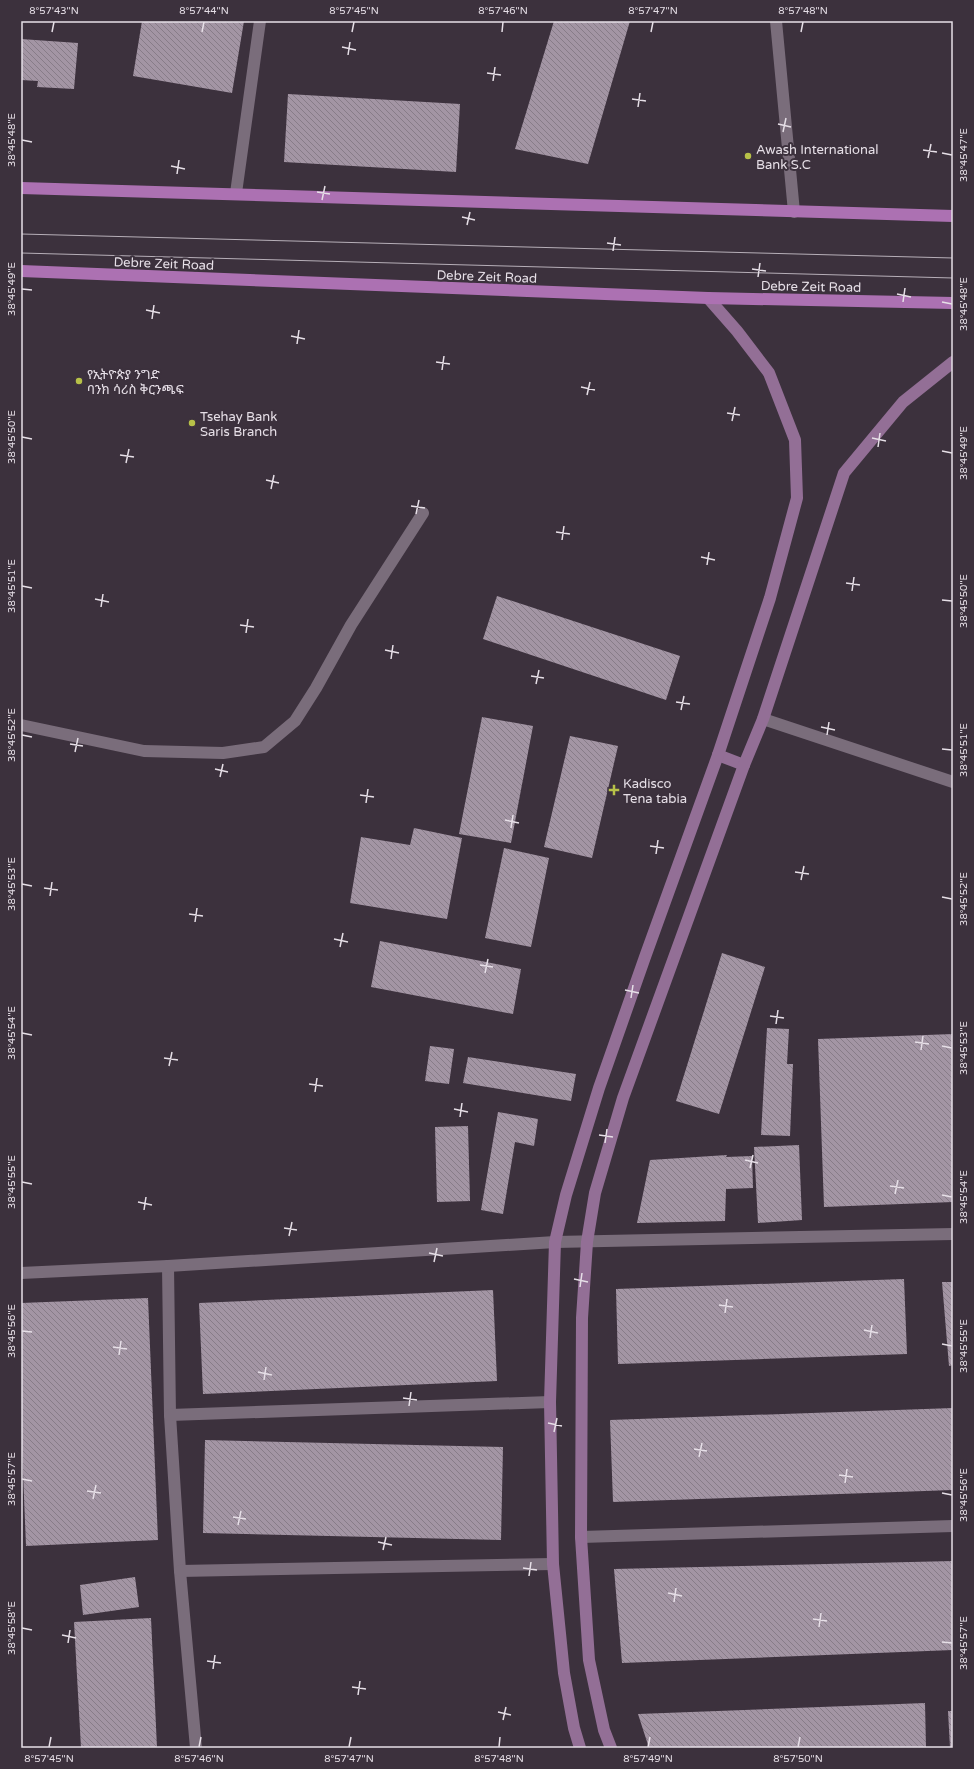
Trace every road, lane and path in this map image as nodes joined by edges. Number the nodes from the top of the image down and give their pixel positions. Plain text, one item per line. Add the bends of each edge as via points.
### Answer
1 (260, 21) edge
2 (776, 21) edge
3 (21, 188) edge
4 (236, 193) junction
5 (794, 212) junction
6 (953, 216) edge
7 (21, 271) edge
8 (708, 298) junction
9 (953, 303) edge
10 (953, 362) edge
11 (423, 513) dead end
12 (763, 719) junction
13 (21, 725) edge
14 (718, 755) junction
15 (744, 765) junction
16 (953, 782) edge
17 (953, 1234) edge
18 (555, 1242) junction
19 (587, 1242) junction
20 (168, 1266) junction
21 (21, 1273) edge
22 (550, 1402) junction
23 (170, 1415) junction
24 (953, 1526) edge
25 (581, 1537) junction
26 (553, 1564) junction
27 (180, 1571) junction
28 (196, 1748) edge
29 (580, 1748) edge
30 (611, 1748) edge

1 - 4 street
2 - 5 street
3 - 4 main road
4 - 5 main road
5 - 6 main road
7 - 8 main road, Debre Zeit Road
8 - 9 main road, Debre Zeit Road
8 - 14 street via 769,373 795,440 797,498 770,598
10 - 12 street via 903,402 844,473
11 - 13 street via 351,625 295,722 264,747 223,753 144,750
12 - 15 street
12 - 16 street
14 - 15 street
14 - 18 street via 599,1088 566,1195
15 - 19 street via 623,1098 595,1193
17 - 19 street
18 - 19 street
18 - 20 street
18 - 22 street
19 - 25 street via 582,1318
20 - 21 street
20 - 23 street
22 - 23 street
22 - 26 street
23 - 27 street
24 - 25 street
25 - 30 street via 589,1660 604,1730
26 - 27 street
26 - 29 street via 564,1673
27 - 28 street

